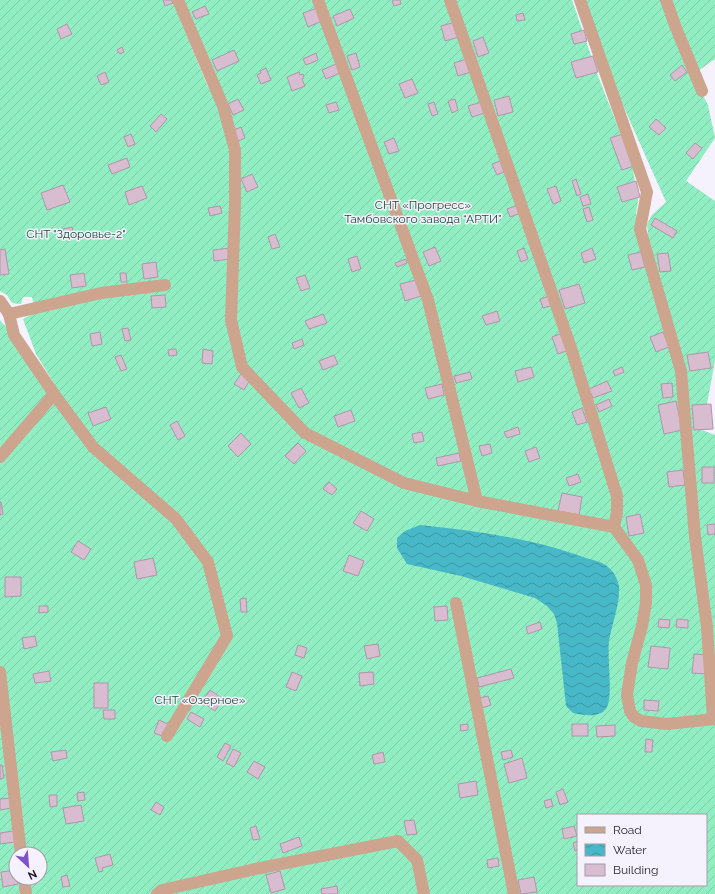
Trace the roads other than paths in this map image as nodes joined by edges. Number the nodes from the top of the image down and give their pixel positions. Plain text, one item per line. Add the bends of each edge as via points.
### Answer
1 (178, 0) edge
2 (318, 0) edge
3 (450, 0) edge
4 (580, 0) edge
5 (666, 0) edge
6 (702, 91) dead end
7 (165, 285) dead end
8 (0, 301) edge
9 (9, 314) junction
10 (54, 394) junction
11 (0, 457) edge
12 (477, 501) junction
13 (614, 527) junction
14 (456, 603) dead end
15 (0, 672) edge
16 (714, 719) edge
17 (167, 736) dead end
18 (20, 846) edge
19 (157, 894) edge
20 (424, 894) edge
21 (514, 894) edge

1 - 12 lane via 223,106 235,150 231,320 242,367 305,433 404,483
2 - 12 lane via 428,300
3 - 13 lane via 570,345 617,496
4 - 16 lane via 647,192 640,229 681,371
5 - 6 lane
7 - 9 lane via 101,294
8 - 9 lane
9 - 10 lane via 14,335
10 - 11 lane
10 - 17 lane via 93,447 176,520 208,562 227,636
12 - 13 lane
13 - 16 lane via 638,560 646,585 644,611 627,696 630,711 641,721 667,724
14 - 21 lane
15 - 18 lane
19 - 20 lane via 162,890 247,870 398,841 417,860

